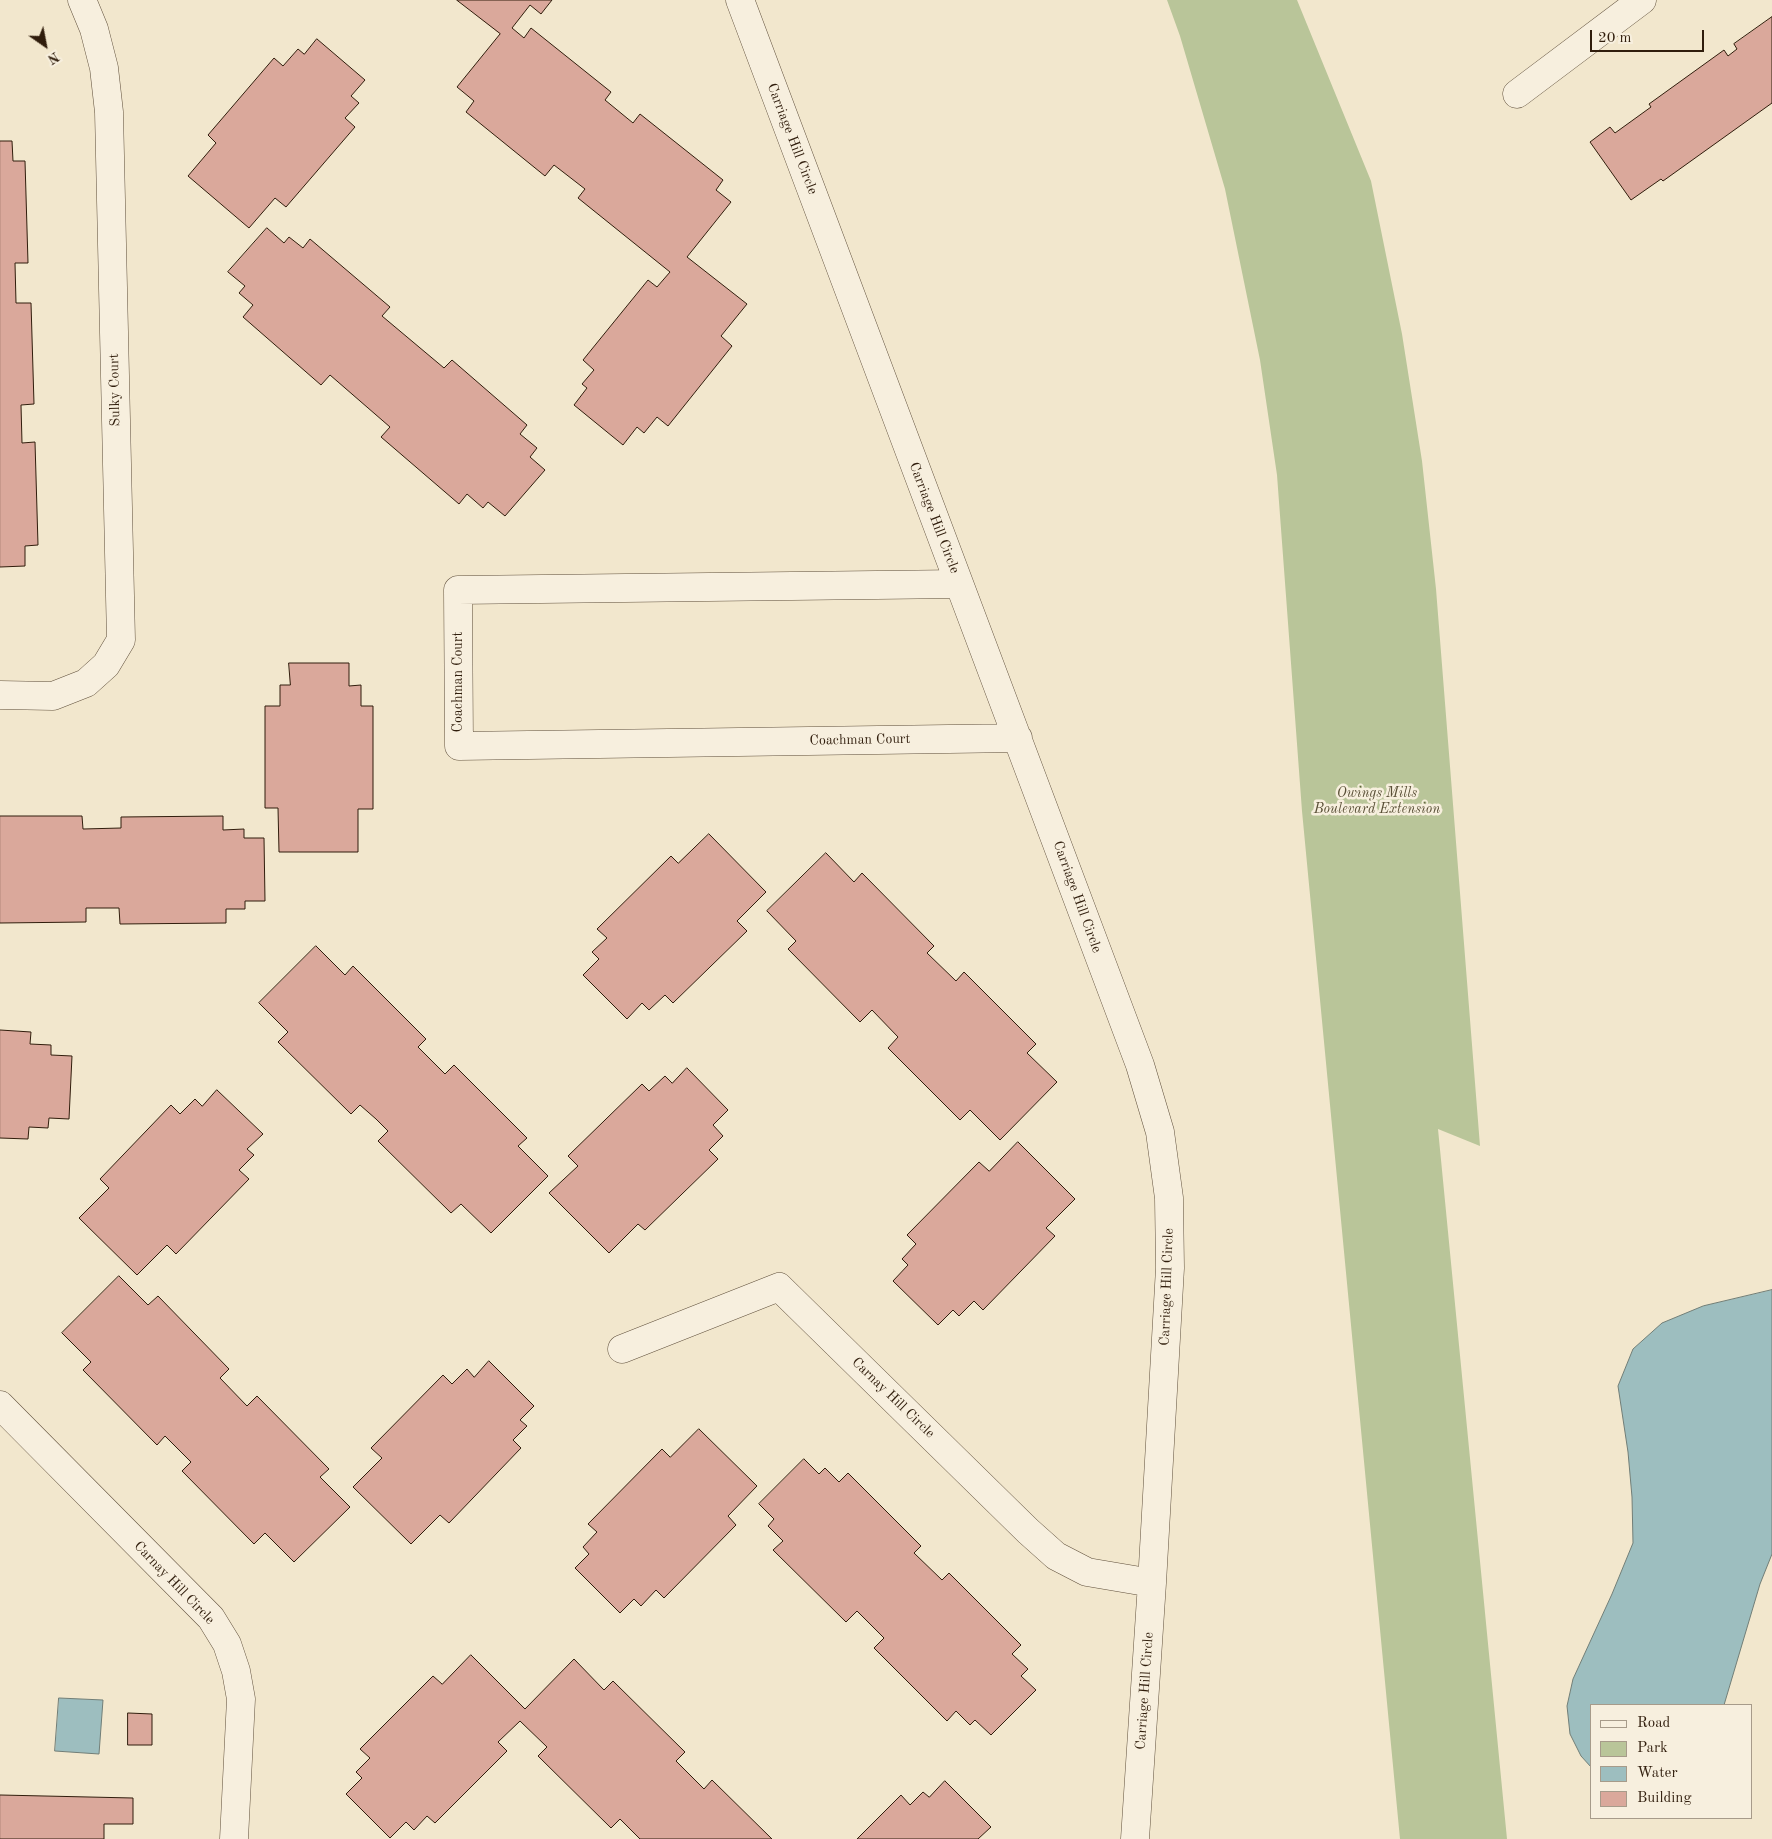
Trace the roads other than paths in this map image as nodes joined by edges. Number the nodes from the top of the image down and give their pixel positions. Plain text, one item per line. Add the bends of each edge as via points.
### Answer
1 (82, 0) edge
2 (740, 0) edge
3 (1642, 0) edge
4 (1517, 94) dead end
5 (959, 584) junction
6 (0, 696) edge
7 (1018, 738) junction
8 (622, 1349) dead end
9 (0, 1405) edge
10 (1152, 1583) junction
11 (234, 1839) edge
12 (1135, 1839) edge

1 - 6 street, Sulky Court via 104,68 109,112 121,640 106,664 86,683 53,696
2 - 5 street, Carriage Hill Circle
3 - 4 street
5 - 7 street, Carriage Hill Circle
5 - 7 street, Coachman Court via 458,590 459,746
7 - 10 street, Carriage Hill Circle via 1140,1065 1160,1132 1169,1198 1170,1268
8 - 10 street, Carnay Hill Circle via 779,1287 1056,1556 1087,1572
9 - 11 street, Carnay Hill Circle via 211,1618 227,1644 241,1699
10 - 12 street, Carriage Hill Circle

